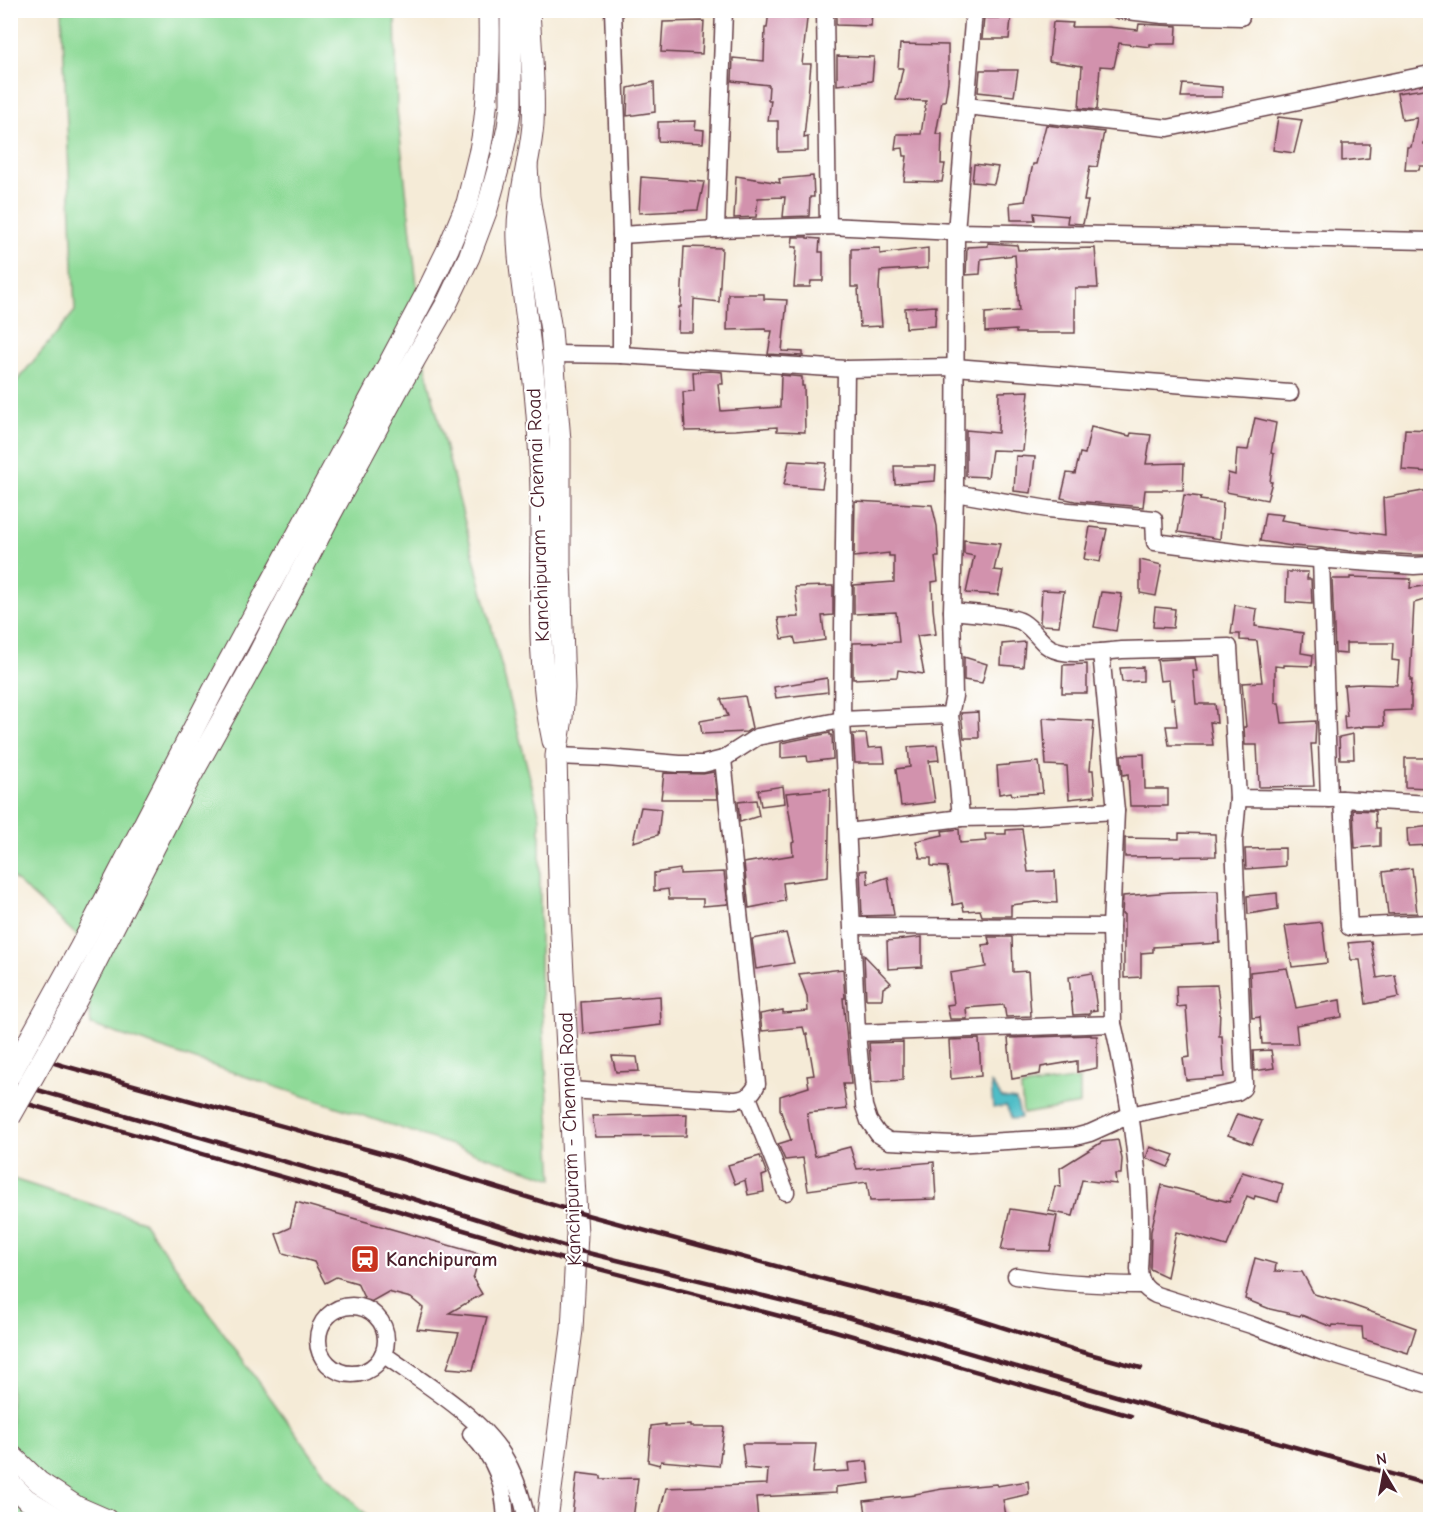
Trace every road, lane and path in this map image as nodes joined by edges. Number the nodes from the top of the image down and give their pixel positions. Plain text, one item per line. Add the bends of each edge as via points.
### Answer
1 (489, 10) edge
2 (511, 10) edge
3 (529, 10) edge
4 (613, 10) edge
5 (723, 10) edge
6 (825, 10) edge
7 (974, 10) edge
8 (1118, 10) edge
9 (1241, 17) dead end
10 (1431, 74) edge
11 (966, 106) junction
12 (527, 166) junction
13 (828, 226) junction
14 (716, 229) junction
15 (956, 232) junction
16 (621, 236) junction
17 (1431, 241) edge
18 (554, 354) junction
19 (621, 355) junction
20 (956, 367) junction
21 (846, 369) junction
22 (1290, 393) dead end
23 (956, 493) junction
24 (1321, 558) junction
25 (1431, 565) edge
26 (952, 611) junction
27 (1101, 652) junction
28 (950, 715) junction
29 (842, 720) junction
30 (556, 756) junction
31 (723, 759) junction
32 (1238, 798) junction
33 (1336, 799) junction
34 (1431, 804) edge
35 (1116, 811) junction
36 (962, 818) junction
37 (848, 832) junction
38 (1431, 923) edge
39 (853, 926) junction
40 (1111, 927) junction
41 (1113, 1024) junction
42 (857, 1033) junction
43 (10, 1076) edge
44 (569, 1090) junction
45 (748, 1097) junction
46 (1130, 1115) junction
47 (10, 1117) edge
48 (786, 1192) dead end
49 (1016, 1276) dead end
50 (1143, 1285) junction
51 (1431, 1385) edge
52 (10, 1454) edge
53 (10, 1483) edge
54 (522, 1501) junction
55 (548, 1510) edge
56 (506, 1512) edge
57 (60, 1520) edge
58 (107, 1520) edge
59 (526, 1520) edge

1 - 43 main road, bridge via 487,112 467,203 448,249
2 - 47 main road, bridge via 508,127 488,208 469,257 186,785 77,999
3 - 12 main road, Kanchipuram - Chennai Road via 533,124
4 - 16 street
5 - 14 street
6 - 13 street
7 - 11 street
8 - 9 street
10 - 11 street via 1168,128
11 - 15 street
12 - 18 main road, Kanchipuram - Chennai Road
12 - 30 main road, Kanchipuram - Chennai Road via 519,205 518,241 540,449 544,688
13 - 14 street
13 - 15 street
14 - 16 street
15 - 17 street
15 - 20 street
16 - 19 street
18 - 19 street
18 - 30 main road, Kanchipuram - Chennai Road via 560,441 564,688
19 - 21 street
20 - 21 street
20 - 22 street
20 - 23 street
21 - 29 street
23 - 24 street via 1048,509 1154,519 1155,542
23 - 26 street
24 - 25 street
24 - 33 street
26 - 27 street via 1022,621 1054,650
26 - 28 street via 954,696
27 - 32 street via 1229,647
27 - 35 street
28 - 29 street
28 - 36 street
29 - 31 street via 756,737
29 - 37 street
30 - 31 street via 680,765
30 - 44 main road, Kanchipuram - Chennai Road
31 - 45 street via 757,1084
32 - 33 street
32 - 46 street via 1234,841 1245,1084 1237,1092
33 - 34 street
33 - 38 street via 1349,927
35 - 36 street
35 - 40 street
36 - 37 street
37 - 39 street
39 - 40 street
39 - 42 street
40 - 41 street
41 - 42 street
41 - 46 street
42 - 46 street via 866,1114 878,1134 889,1141 953,1144 1074,1137
44 - 45 street via 732,1100
44 - 55 main road, Kanchipuram - Chennai Road via 576,1202 575,1282
45 - 48 street
46 - 50 street via 1141,1206 1139,1269
49 - 50 street
50 - 51 street via 1156,1295
52 - 58 main road via 39,1482 77,1507
53 - 57 main road via 26,1499
54 - 55 street
54 - 56 street
54 - 56 street via 502,1454 463,1412 379,1359 474,1436 498,1472
54 - 59 street

